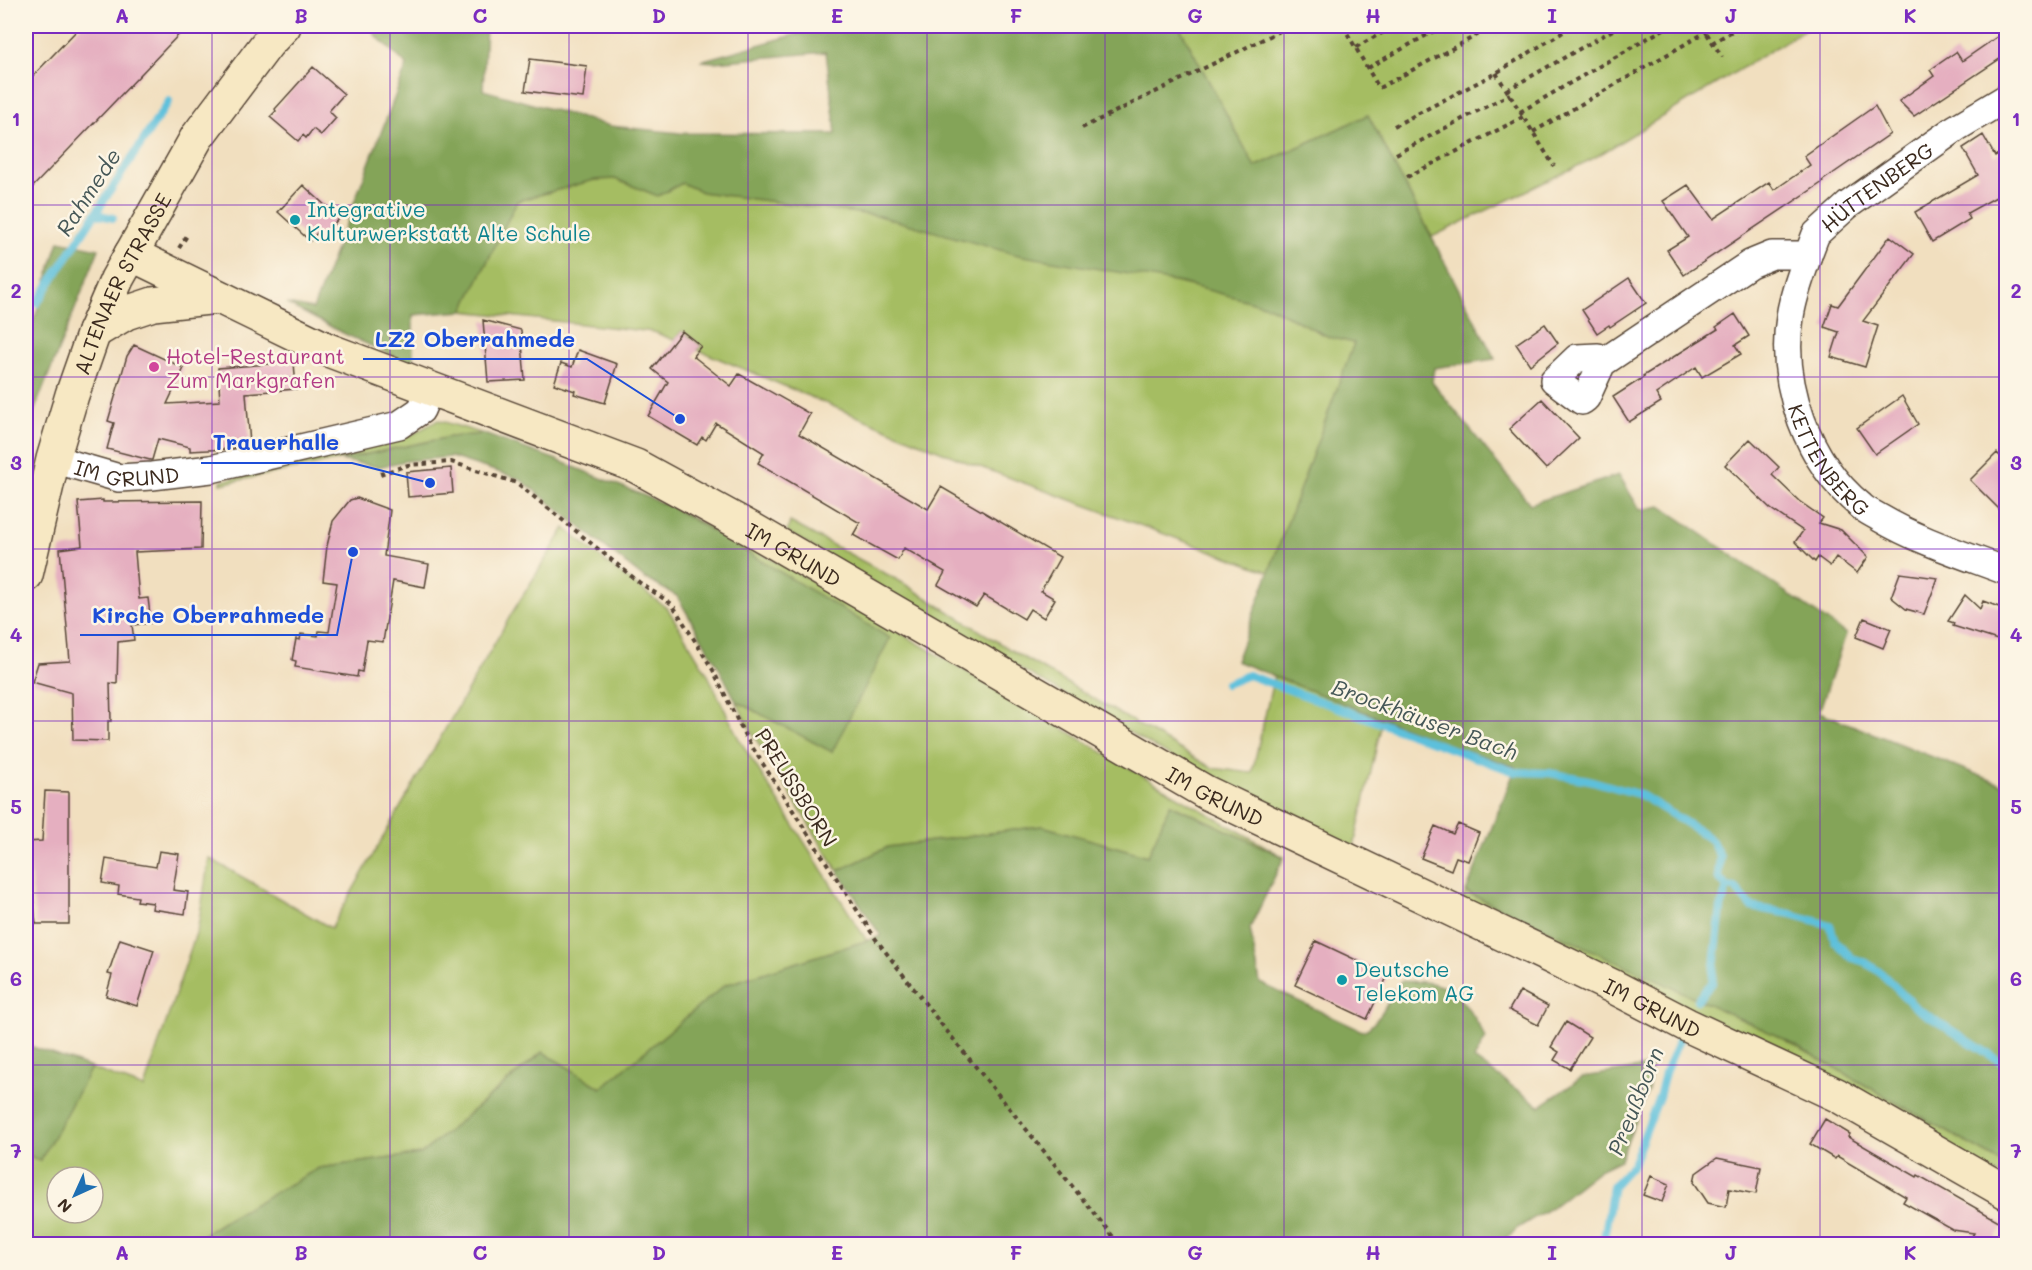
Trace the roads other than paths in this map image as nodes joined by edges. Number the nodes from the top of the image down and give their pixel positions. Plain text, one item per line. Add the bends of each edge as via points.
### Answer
1 (284, 26) edge
2 (2007, 98) edge
3 (131, 254) junction
4 (1808, 255) junction
5 (218, 297) junction
6 (94, 332) junction
7 (1602, 363) dead end
8 (430, 389) junction
9 (53, 459) junction
10 (2007, 571) edge
11 (26, 575) edge
12 (2007, 1192) edge

1 - 3 main road, ALTENAER STRASSE via 197,136
2 - 4 street, HÜTTENBERG via 1956,128 1848,205 1816,234
3 - 5 main road, IM GRUND
3 - 6 main road, ALTENAER STRASSE
4 - 7 street, HÜTTENBERG via 1772,255 1750,264
4 - 10 street, KETTENBERG via 1793,300 1788,369 1812,445 1829,473 1861,506 1902,531
5 - 6 main road via 153,304 126,313
5 - 8 main road, IM GRUND via 328,351
6 - 9 main road, ALTENAER STRASSE
8 - 9 street, IM GRUND via 422,410 399,425 211,469 119,478
8 - 12 main road, IM GRUND via 636,466 786,548 1207,793 1837,1095
9 - 11 main road, ALTENAER STRASSE

